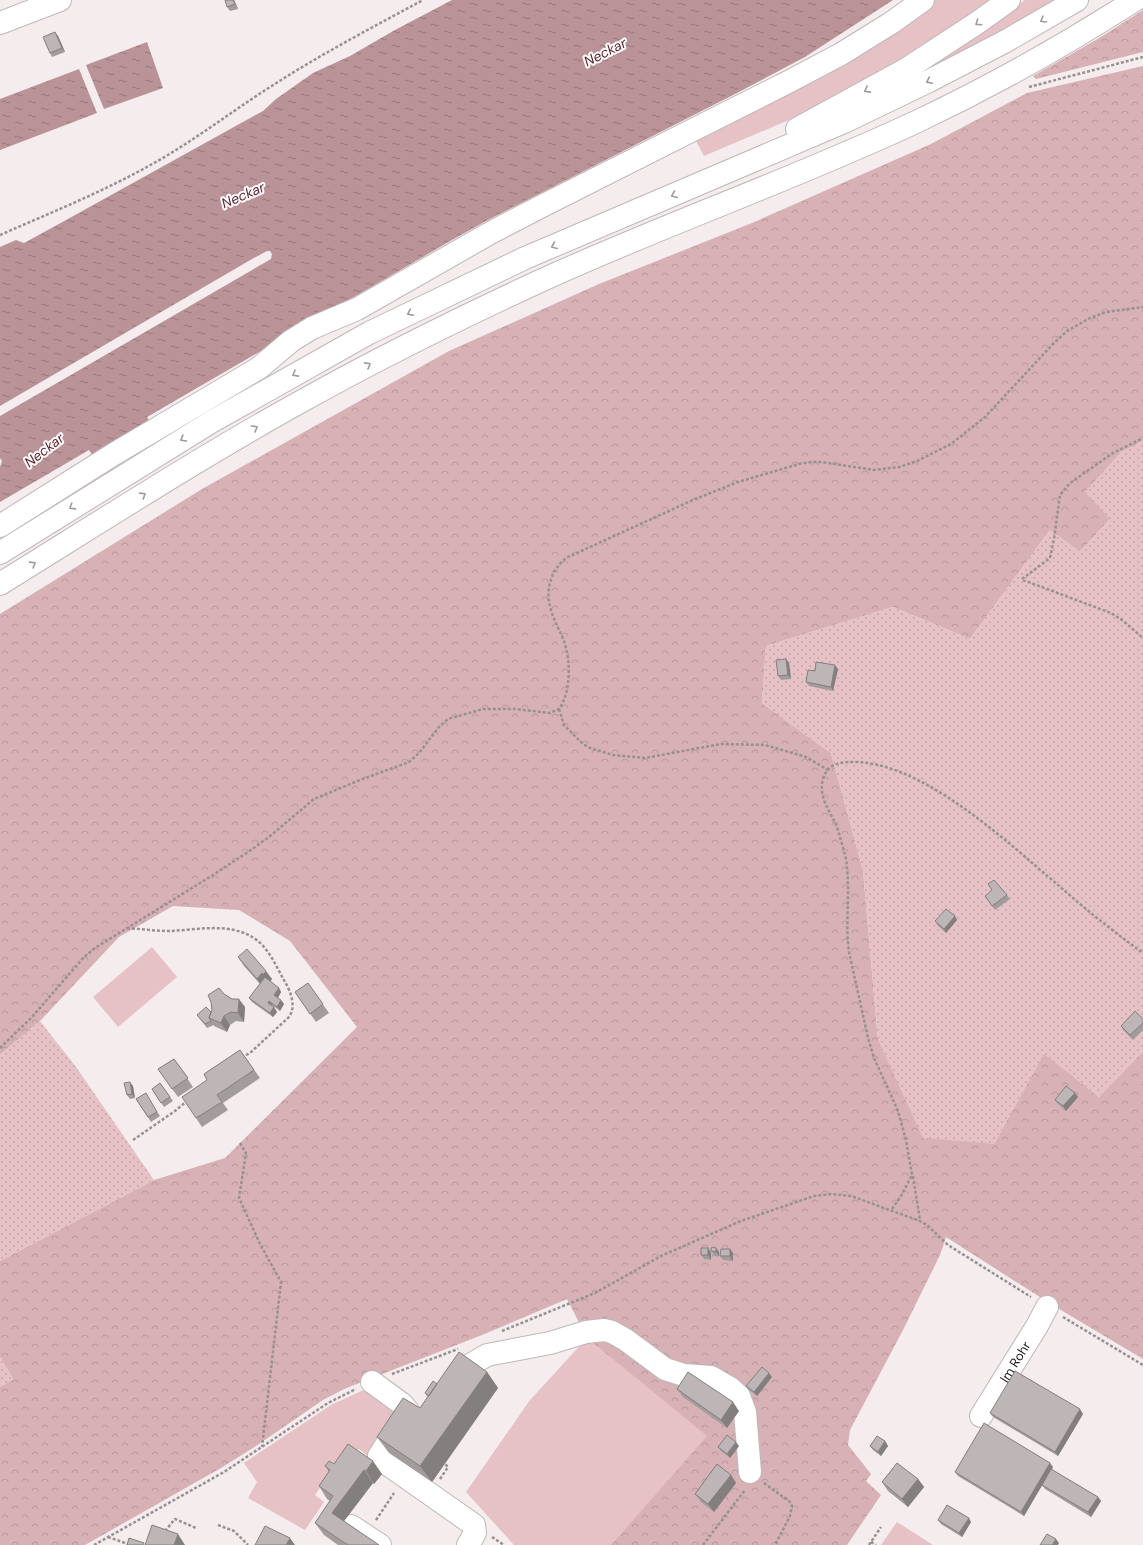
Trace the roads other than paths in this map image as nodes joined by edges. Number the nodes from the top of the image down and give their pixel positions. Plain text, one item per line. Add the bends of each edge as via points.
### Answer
1 (60, 0) edge
2 (923, 0) edge
3 (1009, 0) edge
4 (1077, 0) edge
5 (1135, 0) edge
6 (0, 23) edge
7 (710, 179) junction
8 (0, 526) edge
9 (0, 553) edge
10 (0, 584) edge
11 (1047, 1307) road end
12 (372, 1382) dead end
13 (427, 1407) junction
14 (981, 1416) dead end
15 (750, 1472) road end
16 (468, 1545) edge

1 - 6 main road
2 - 8 main road via 841,54 492,232 357,309 312,328 291,341 259,368 114,454
3 -> 7 main road via 905,70
4 -> 7 main road via 929,81 844,122
10 -> 5 main road via 223,447 380,359 541,281 916,122 993,84 1090,29
7 -> 9 main road via 525,258 369,333 211,422
11 - 14 main road, Im Rohr
12 - 13 main road via 402,1404
13 - 15 main road via 470,1365 487,1355 604,1330 626,1340 665,1369 684,1375 711,1377 735,1392 745,1412
13 - 16 main road via 379,1456 474,1525 475,1533

